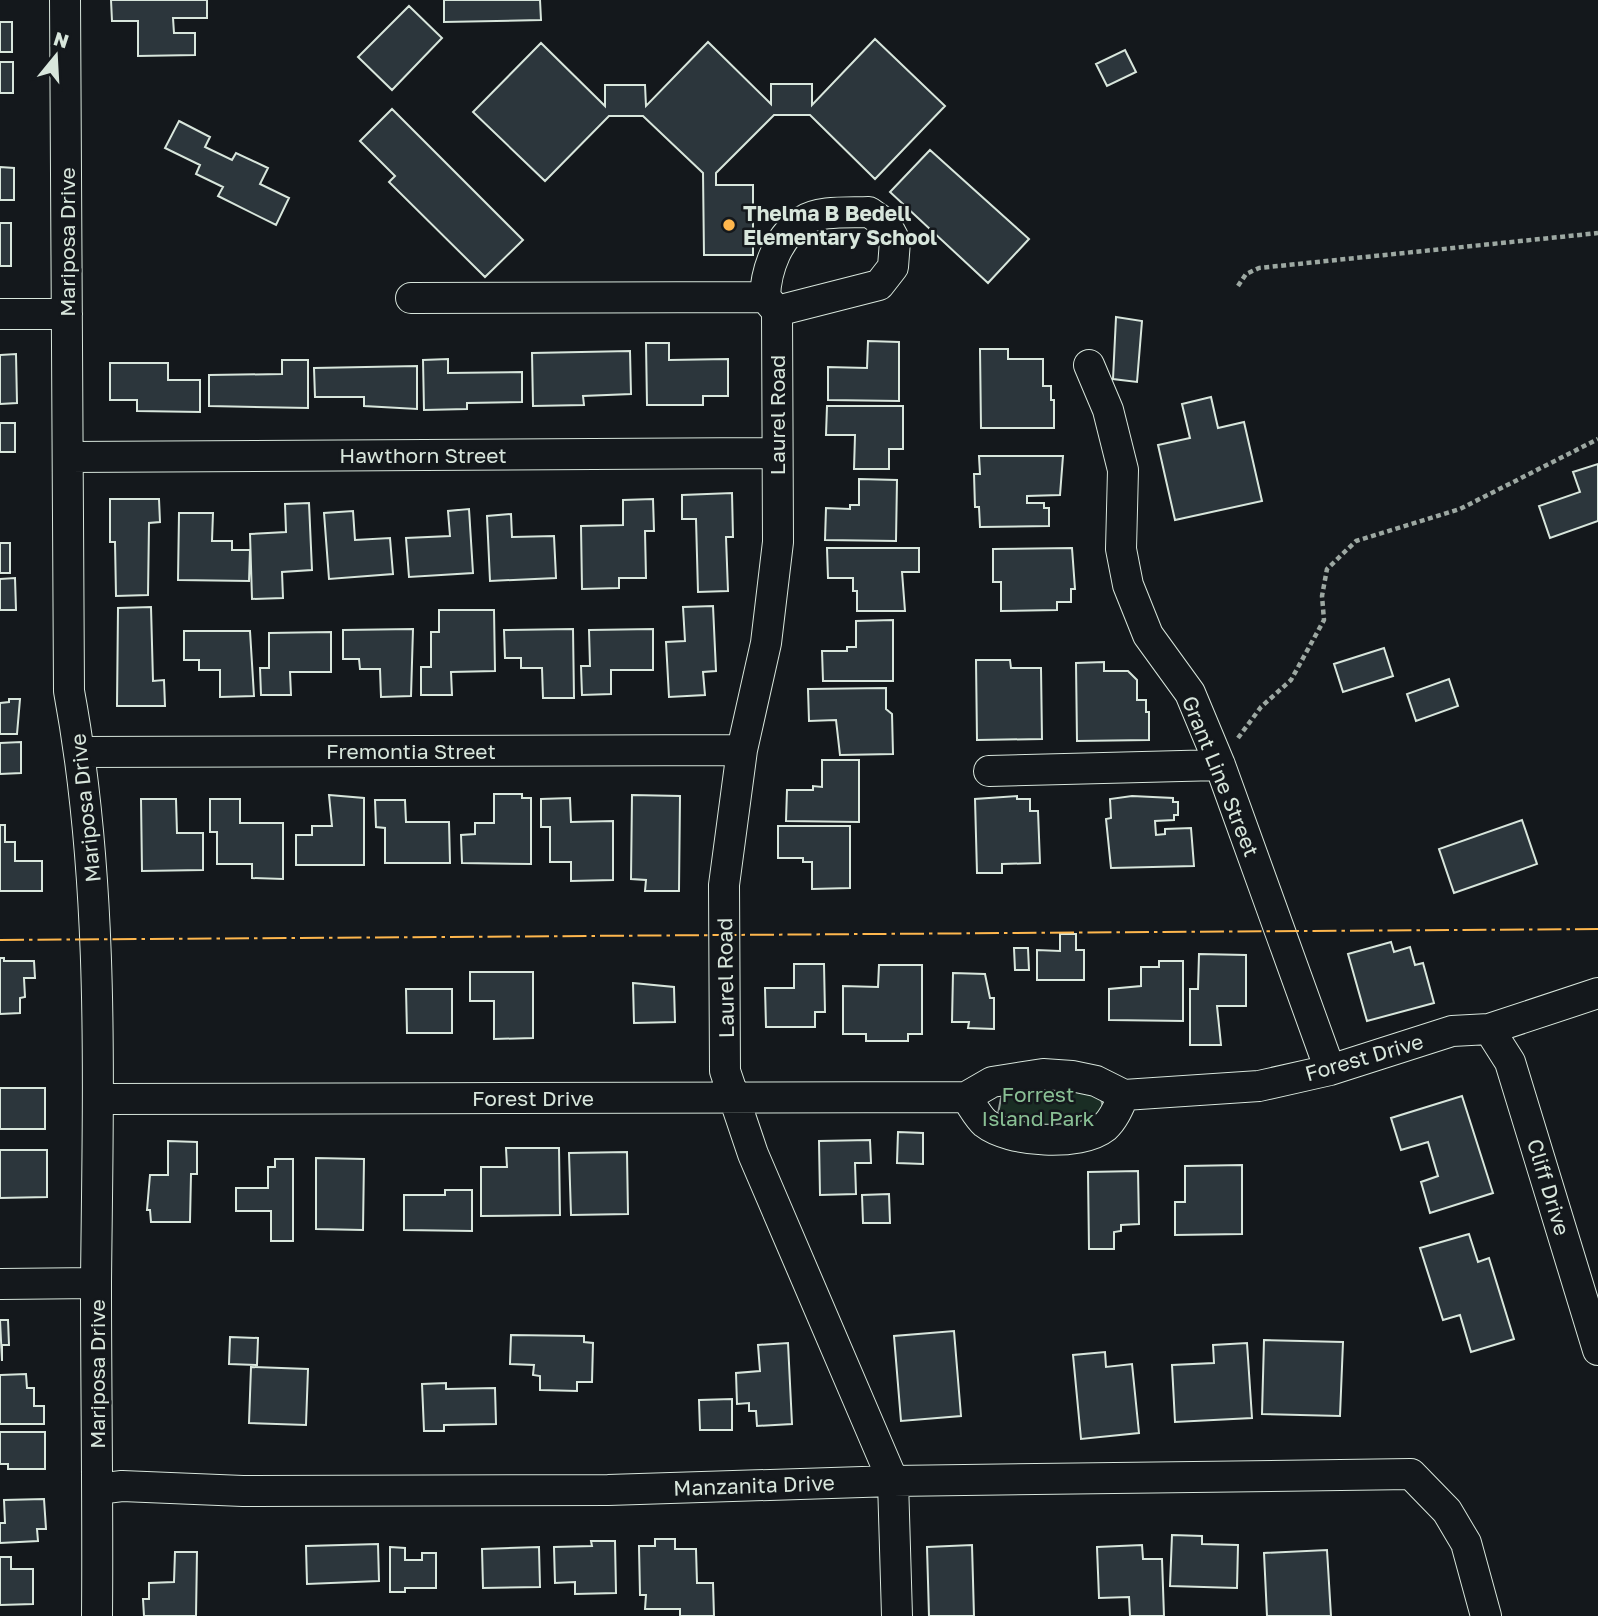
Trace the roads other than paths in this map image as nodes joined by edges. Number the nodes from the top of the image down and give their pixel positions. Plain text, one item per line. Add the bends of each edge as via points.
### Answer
1 (65, 0) edge
2 (411, 298) dead end
3 (0, 314) edge
4 (67, 314) junction
5 (1089, 365) dead end
6 (776, 453) junction
7 (69, 457) junction
8 (742, 750) junction
9 (80, 752) junction
10 (1220, 765) junction
11 (989, 771) dead end
12 (1598, 993) edge
13 (1489, 1029) junction
14 (1330, 1070) junction
15 (1124, 1095) junction
16 (733, 1097) junction
17 (966, 1097) junction
18 (99, 1099) junction
19 (96, 1283) junction
20 (0, 1284) edge
21 (1598, 1350) edge
22 (893, 1481) junction
23 (98, 1489) junction
24 (97, 1616) edge
25 (897, 1616) edge
26 (1486, 1616) edge

1 - 4 street, Mariposa Drive
2 - 6 street, Laurel Road via 771,304
3 - 4 street
4 - 7 street, Mariposa Drive
5 - 10 street, Grant Line Street via 1108,410 1121,461 1121,549 1128,585 1148,635 1190,693
6 - 7 street, Hawthorn Street
6 - 8 street, Laurel Road via 774,592
7 - 9 street, Mariposa Drive via 69,691
8 - 9 street, Fremontia Street
8 - 16 street, Laurel Road via 724,886 725,1071
9 - 18 street, Mariposa Drive via 95,902
10 - 11 street
10 - 14 street, Grant Line Street
12 - 13 street, Forest Drive
13 - 14 street, Forest Drive via 1452,1031
13 - 21 street, Cliff Drive via 1510,1062
14 - 15 street, Forest Drive via 1259,1086
15 - 17 street, Forest Drive via 1096,1081 1043,1074 992,1082
15 - 17 street via 1103,1128 1059,1139 1003,1133 984,1122
16 - 17 street, Forest Drive
16 - 18 street, Forest Drive
16 - 22 street, Laurel Road
18 - 19 street, Mariposa Drive
19 - 20 street
19 - 23 street, Mariposa Drive
22 - 23 street, Manzanita Drive via 608,1490
22 - 25 street, Laurel Road
22 - 26 street, Manzanita Drive via 1411,1474 1447,1511 1466,1543
23 - 24 street, Mariposa Drive

